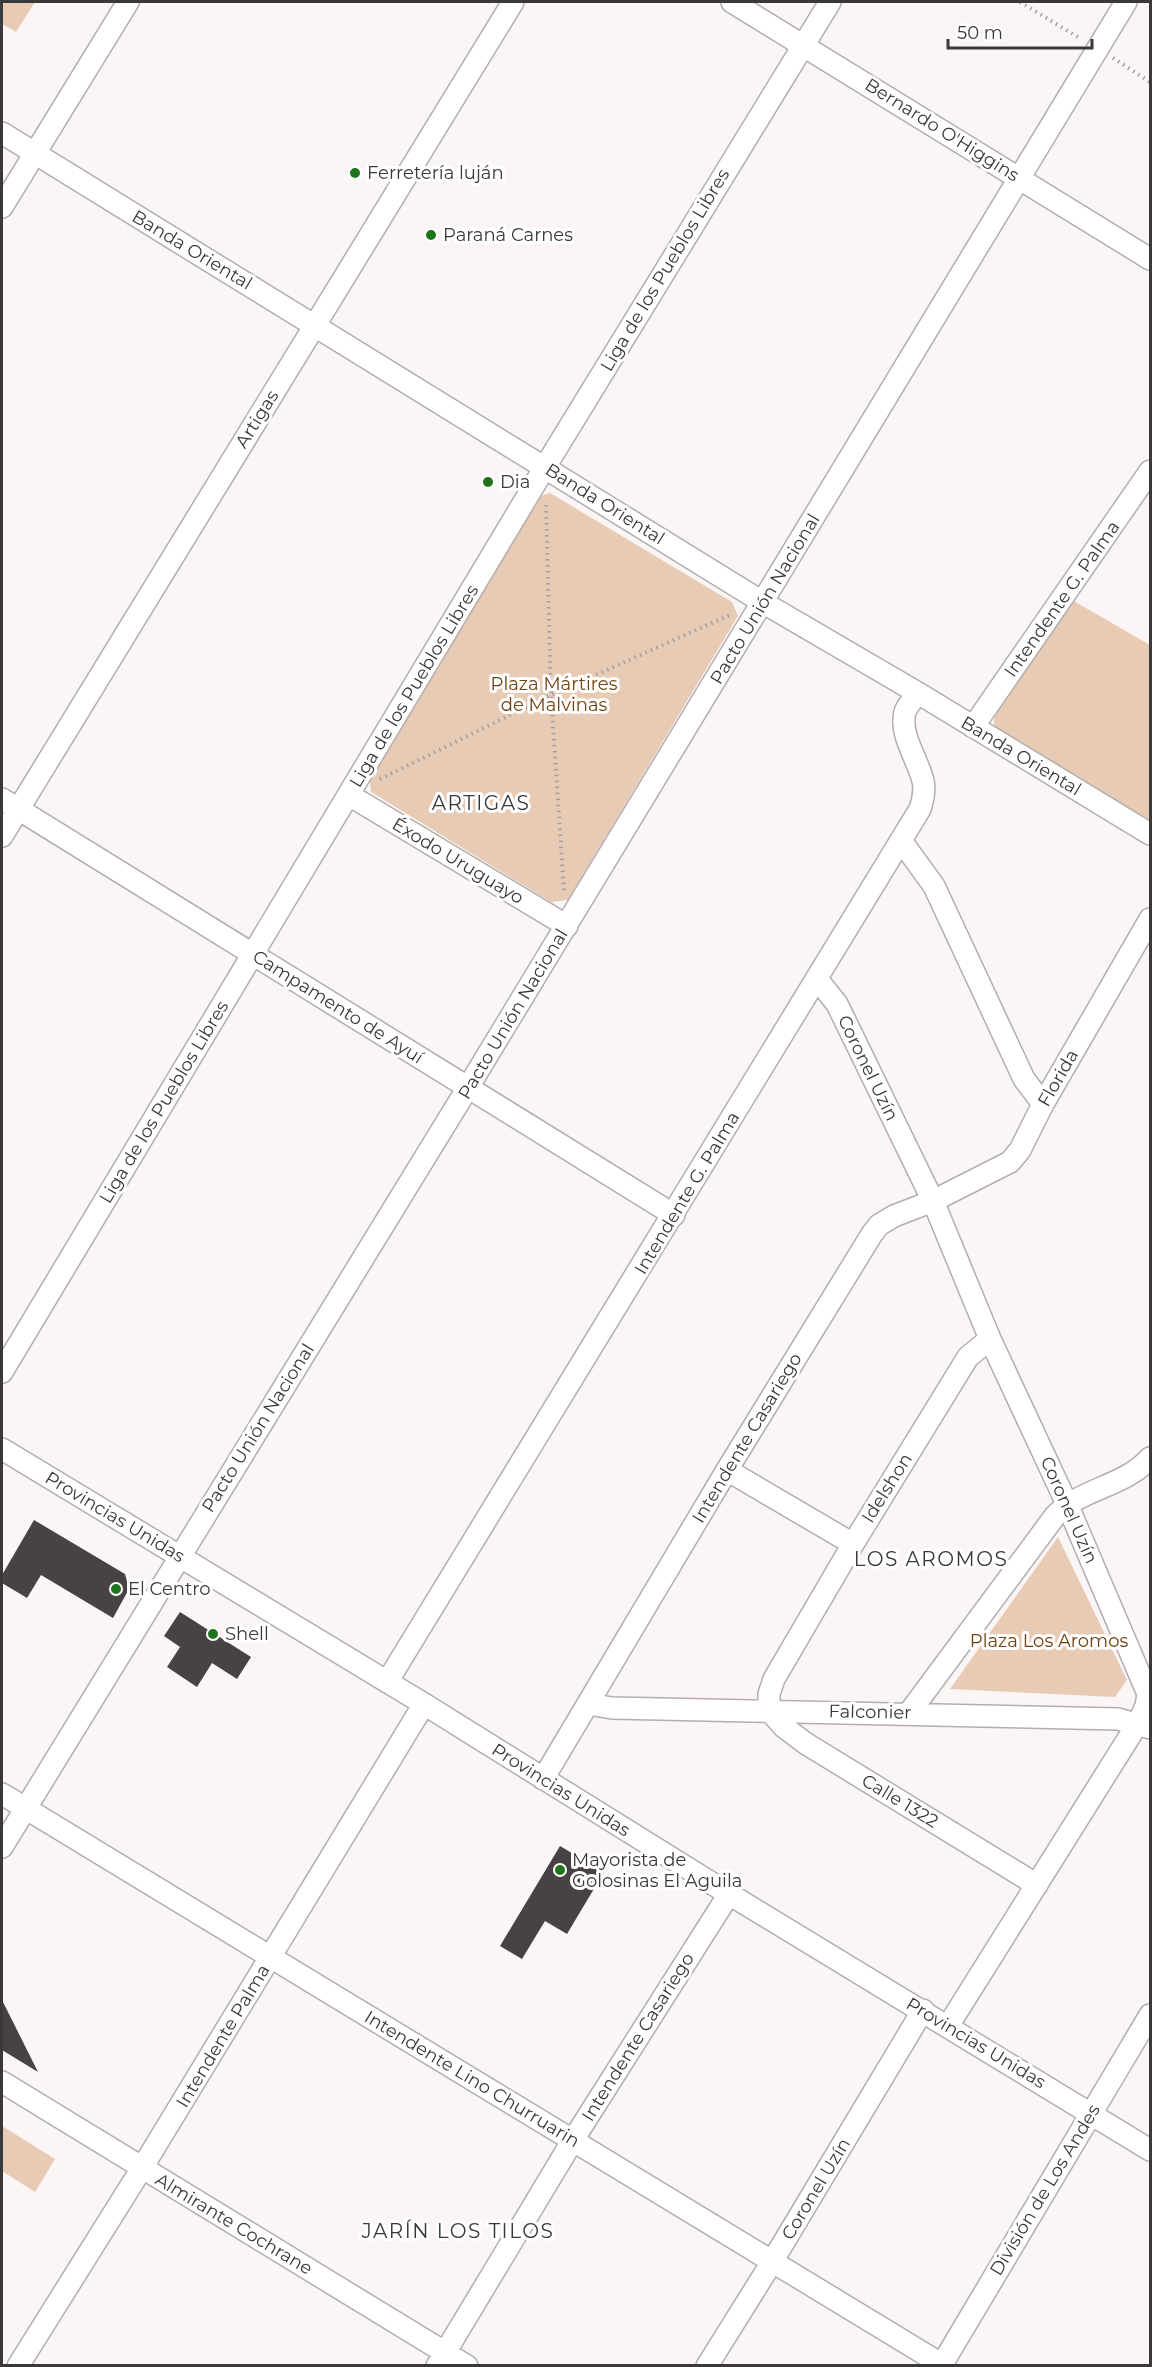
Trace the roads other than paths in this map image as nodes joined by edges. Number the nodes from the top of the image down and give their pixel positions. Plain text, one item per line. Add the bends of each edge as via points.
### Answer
1 (128, 2) edge
2 (513, 2) edge
3 (732, 2) edge
4 (830, 2) edge
5 (1126, 2) edge
6 (803, 45) junction
7 (2, 133) edge
8 (34, 153) junction
9 (1018, 177) junction
10 (2, 207) edge
11 (1150, 260) edge
12 (315, 325) junction
13 (545, 467) junction
14 (1150, 471) edge
15 (764, 603) junction
16 (918, 693) junction
17 (973, 727) junction
18 (349, 795) junction
19 (10, 804) edge
20 (1150, 834) edge
21 (2, 836) edge
22 (902, 842) junction
23 (1150, 920) edge
24 (567, 926) junction
25 (253, 953) junction
26 (817, 979) junction
27 (467, 1089) junction
28 (1043, 1104) junction
29 (933, 1201) junction
30 (674, 1215) junction
31 (990, 1339) junction
32 (2, 1372) edge
33 (2, 1449) edge
34 (1150, 1458) edge
35 (727, 1470) junction
36 (1067, 1504) junction
37 (853, 1544) junction
38 (180, 1556) junction
39 (387, 1682) junction
40 (424, 1704) junction
41 (588, 1704) junction
42 (769, 1710) junction
43 (909, 1713) junction
44 (1144, 1726) edge
45 (543, 1779) junction
46 (2, 1794) edge
47 (25, 1808) junction
48 (2, 1847) edge
49 (1037, 1885) junction
50 (729, 1894) junction
51 (270, 1958) junction
52 (923, 2010) junction
53 (1150, 2015) edge
54 (948, 2026) junction
55 (2, 2082) edge
56 (1091, 2113) junction
57 (573, 2140) junction
58 (1150, 2150) edge
59 (142, 2168) junction
60 (772, 2262) junction
61 (441, 2359) edge
62 (941, 2365) edge
63 (18, 2366) edge
64 (466, 2366) edge
65 (707, 2366) edge

1 - 8 street
2 - 12 street, Artigas
3 - 6 street, Bernardo O'Higgins
4 - 6 street, Liga de los Pueblos Libres
5 - 9 street, Pacto Unión Nacional
6 - 9 street, Bernardo O'Higgins
6 - 13 street, Liga de los Pueblos Libres
7 - 8 street, Banda Oriental
8 - 10 street
8 - 12 street, Banda Oriental
9 - 11 street, Bernardo O'Higgins
9 - 15 street, Pacto Unión Nacional
12 - 13 street, Banda Oriental
12 - 19 street, Artigas
13 - 15 street, Banda Oriental
13 - 18 street, Liga de los Pueblos Libres
14 - 17 street, Intendente G. Palma
15 - 16 street, Banda Oriental
15 - 24 street, Pacto Unión Nacional
16 - 17 street, Banda Oriental
16 - 22 street, Intendente G. Palma via 906,710 904,721 923,781 923,796
17 - 20 street, Banda Oriental
18 - 24 street, Éxodo Uruguayo
18 - 25 street, Liga de los Pueblos Libres
19 - 21 street, Artigas
19 - 25 street, Campamento de Ayuí
22 - 26 street, Intendente G. Palma
22 - 28 street via 934,886 1024,1079
23 - 28 street, Florida
24 - 27 street, Pacto Unión Nacional
25 - 27 street, Campamento de Ayuí
25 - 32 street, Liga de los Pueblos Libres
26 - 29 street, Coronel Uzín via 837,1004
26 - 30 street, Intendente G. Palma
27 - 30 street, Campamento de Ayuí
27 - 38 street, Pacto Unión Nacional
28 - 29 street, Florida via 1010,1162
29 - 31 street, Coronel Uzín
29 - 35 street, Intendente Casariego via 879,1225
30 - 39 street, Intendente G. Palma
31 - 36 street, Coronel Uzín
31 - 37 street, Idelshon via 968,1357
33 - 38 street, Provincias Unidas
34 - 36 street via 1126,1478
35 - 37 street
35 - 41 street, Intendente Casariego
36 - 43 street
36 - 44 street, Coronel Uzín via 1146,1687
37 - 42 street, Idelshon via 774,1679
38 - 39 street, Provincias Unidas
38 - 47 street, Pacto Unión Nacional
39 - 40 street, Provincias Unidas
40 - 45 street, Provincias Unidas
40 - 51 street, Intendente Palma
41 - 42 street, Falconier via 612,1708
41 - 45 street
42 - 43 street, Falconier
42 - 49 street, Calle 1322 via 805,1743
43 - 44 street, Falconier via 1118,1719
44 - 49 street, Coronel Uzín
45 - 50 street, Provincias Unidas
46 - 47 street, Intendente Lino Churruarin
47 - 48 street, Pacto Unión Nacional
47 - 51 street, Intendente Lino Churruarin
49 - 54 street, Coronel Uzín
50 - 52 street, Provincias Unidas
50 - 57 street, Intendente Casariego
51 - 57 street, Intendente Lino Churruarin
51 - 59 street, Intendente Palma
52 - 54 street, Provincias Unidas
52 - 60 street, Coronel Uzín
53 - 56 street, División de Los Andes
54 - 56 street, Provincias Unidas
55 - 59 street, Almirante Cochrane
56 - 58 street, Provincias Unidas
56 - 62 street, División de Los Andes
57 - 60 street, Intendente Lino Churruarin
57 - 61 street, Intendente Casariego
59 - 61 street, Almirante Cochrane
59 - 63 street, Intendente Palma
60 - 62 street, Intendente Lino Churruarin
60 - 65 street, Coronel Uzín
61 - 64 street, Almirante Cochrane

